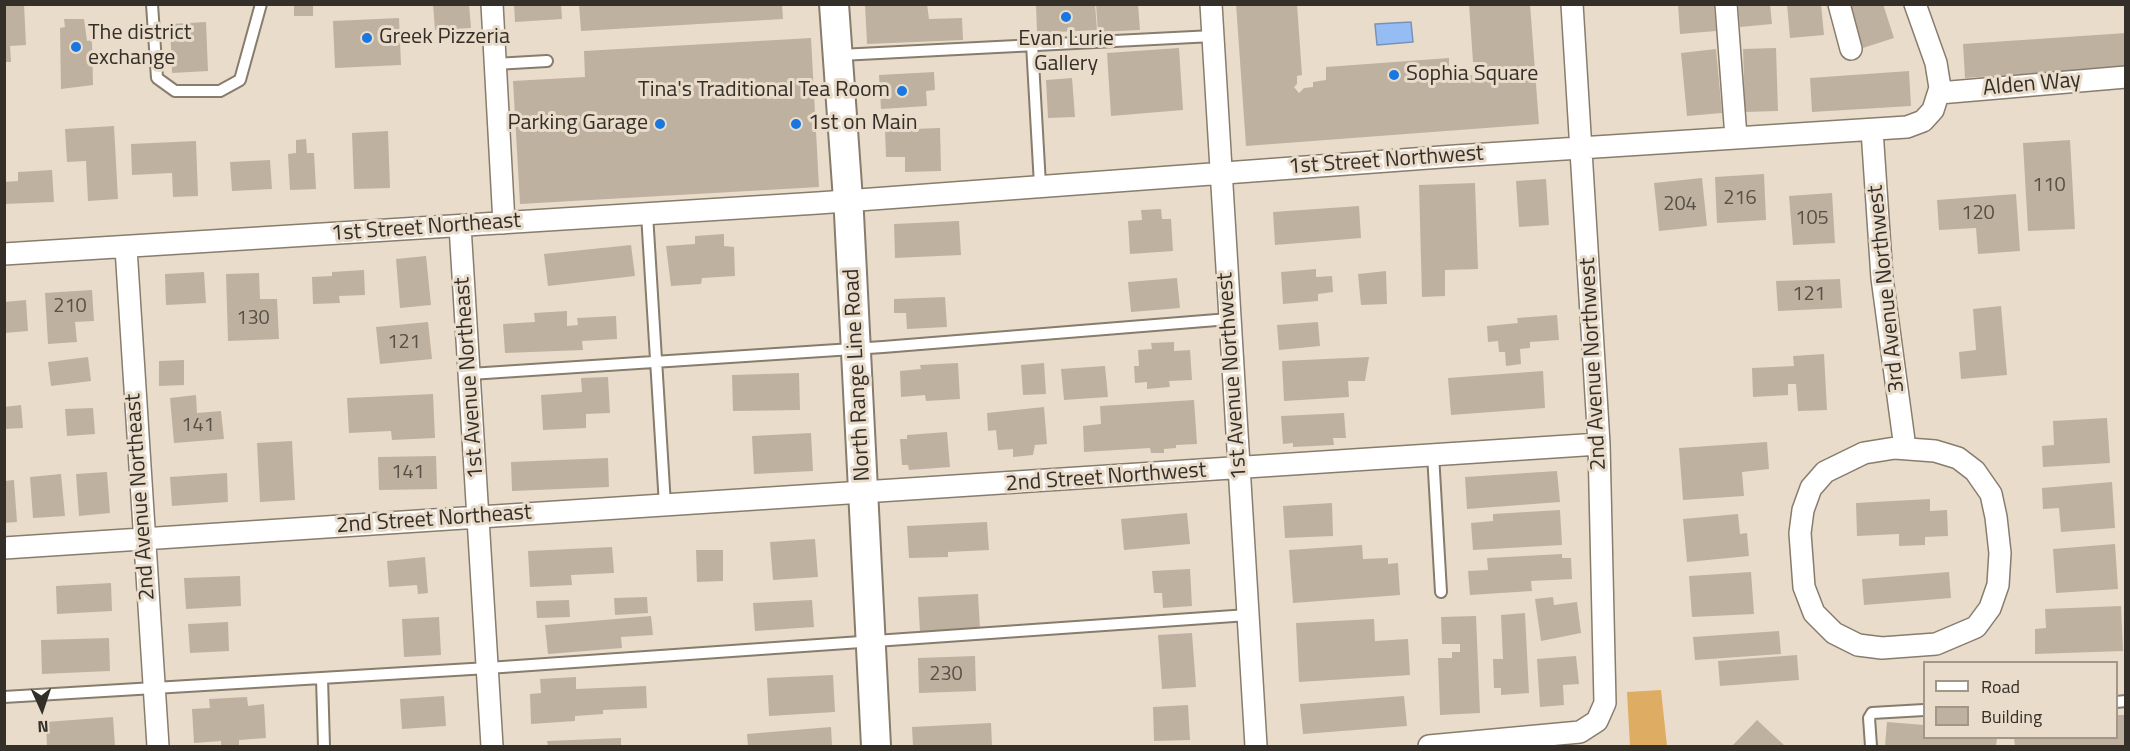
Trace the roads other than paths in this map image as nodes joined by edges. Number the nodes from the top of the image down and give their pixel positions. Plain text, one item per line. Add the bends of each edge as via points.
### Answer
1 (152, 4) edge
2 (261, 4) edge
3 (492, 4) edge
4 (834, 4) edge
5 (1211, 4) edge
6 (1572, 4) edge
7 (1726, 4) edge
8 (1839, 4) edge
9 (1915, 4) edge
10 (1213, 36) junction
11 (1032, 44) junction
12 (1851, 49) dead end
13 (836, 55) junction
14 (547, 61) dead end
15 (495, 64) junction
16 (2126, 77) edge
17 (1939, 93) junction
18 (1872, 130) junction
19 (1736, 137) junction
20 (1582, 147) junction
21 (1221, 173) junction
22 (1040, 185) junction
23 (848, 200) junction
24 (647, 214) junction
25 (504, 223) junction
26 (460, 226) junction
27 (126, 248) junction
28 (4, 254) edge
29 (1229, 319) junction
30 (856, 349) junction
31 (657, 362) junction
32 (470, 374) junction
33 (1599, 444) junction
34 (1905, 448) junction
35 (1433, 454) junction
36 (1239, 468) junction
37 (864, 494) junction
38 (665, 505) junction
39 (478, 517) junction
40 (142, 538) junction
41 (4, 548) edge
42 (1441, 592) dead end
43 (1248, 615) junction
44 (871, 642) junction
45 (488, 668) junction
46 (322, 678) junction
47 (154, 688) junction
48 (4, 697) edge
49 (1923, 710) edge
50 (1522, 742) edge
51 (158, 747) edge
52 (324, 747) edge
53 (492, 747) edge
54 (876, 747) edge
55 (1256, 747) edge
56 (1429, 747) edge
57 (1871, 747) edge

1 - 2 lane via 157,78 175,91 220,91 240,80
3 - 15 street
4 - 13 main road, North Range Line Road
5 - 10 street, 1st Avenue Northwest
6 - 20 street, 2nd Avenue Northwest
7 - 19 street
8 - 12 street
9 - 17 street via 1936,63
10 - 11 lane
10 - 21 street, 1st Avenue Northwest
11 - 13 lane
11 - 22 lane
13 - 23 main road, North Range Line Road
14 - 15 lane
15 - 25 street
16 - 17 street, Alden Way
17 - 18 street, 1st Street Northwest via 1923,122
18 - 19 street, 1st Street Northwest
18 - 34 street, 3rd Avenue Northwest via 1882,279
19 - 20 street, 1st Street Northwest
20 - 21 street, 1st Street Northwest
20 - 33 street, 2nd Avenue Northwest
21 - 22 street, 1st Street Northwest
21 - 29 street, 1st Avenue Northwest
22 - 23 street, 1st Street Northwest
23 - 24 street, 1st Street Northeast
23 - 30 main road, North Range Line Road
24 - 25 street, 1st Street Northeast
24 - 31 lane
25 - 26 street, 1st Street Northeast
26 - 27 street, 1st Street Northeast
26 - 32 street, 1st Avenue Northeast
27 - 28 street, 1st Street Northeast
27 - 40 street, 2nd Avenue Northeast
29 - 30 lane
29 - 36 street, 1st Avenue Northwest
30 - 31 lane
30 - 37 main road, North Range Line Road
31 - 32 lane
31 - 38 lane
32 - 39 street, 1st Avenue Northeast
33 - 35 street, 2nd Street Northwest
33 - 50 street, 2nd Avenue Northwest via 1605,703 1597,721 1580,732
34 - 34 street via 1958,458 1975,471 1991,494 2000,553 1998,585 1976,627 1946,640 1911,647 1858,645 1834,633 1814,613 1804,587 1800,533 1803,510 1811,488 1825,472 1864,453
35 - 36 street, 2nd Street Northwest
35 - 42 lane
36 - 37 street, 2nd Street Northwest
36 - 43 street, 1st Avenue Northwest
37 - 38 street, 2nd Street Northeast
37 - 44 main road, North Range Line Road
38 - 39 street, 2nd Street Northeast
39 - 40 street, 2nd Street Northeast
39 - 45 street, 1st Avenue Northeast
40 - 41 street, 2nd Street Northeast
40 - 47 street, 2nd Avenue Northeast
43 - 44 lane
43 - 55 street, 1st Avenue Northwest
44 - 45 lane
44 - 54 main road, North Range Line Road
45 - 46 lane
45 - 53 street, 1st Avenue Northeast
46 - 47 lane
46 - 52 lane
47 - 48 lane
47 - 51 street, 2nd Avenue Northeast
49 - 57 lane via 1872,713
50 - 56 street

